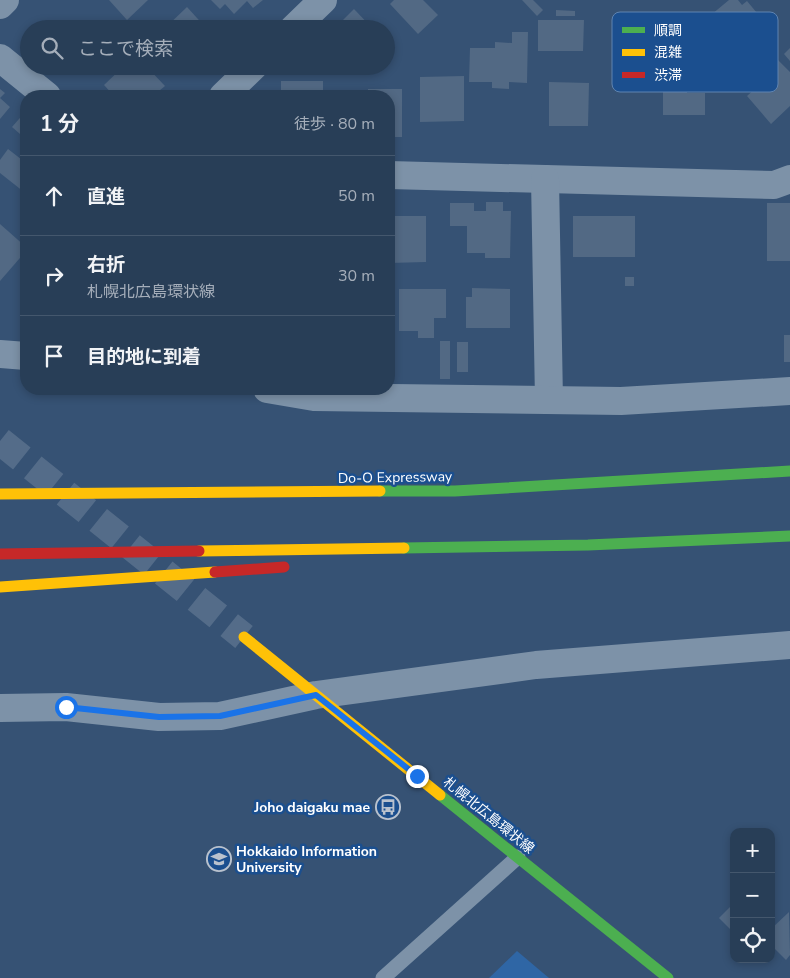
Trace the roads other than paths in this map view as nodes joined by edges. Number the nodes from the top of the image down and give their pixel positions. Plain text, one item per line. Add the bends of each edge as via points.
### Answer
1 (5, 0) edge
2 (323, 0) edge
3 (0, 5) edge
4 (302, 20) edge
5 (0, 58) edge
6 (20, 74) edge
7 (21, 75) edge
8 (245, 75) edge
9 (40, 90) edge
10 (229, 90) edge
11 (395, 176) edge
12 (790, 178) edge
13 (545, 179) junction
14 (0, 354) edge
15 (20, 356) edge
16 (790, 391) edge
17 (302, 395) edge
18 (549, 400) junction
19 (790, 471) edge
20 (0, 494) edge
21 (790, 536) edge
22 (588, 545) junction
23 (0, 554) edge
24 (369, 561) dead end
25 (299, 566) dead end
26 (0, 587) edge
27 (244, 637) tunnel mouth
28 (790, 645) edge
29 (316, 695) junction
30 (0, 708) edge
31 (518, 857) junction
32 (383, 978) edge
33 (668, 978) edge

1 - 3 street
2 - 4 street
5 - 6 street
7 - 9 street
8 - 10 street
11 - 13 street
12 - 13 street via 774,185
13 - 18 street
14 - 15 street
16 - 18 street via 621,401
17 - 18 street
19 - 20 main road, Do-O Expressway via 455,491
21 - 22 main road
22 - 23 main road
22 - 24 main road
25 - 26 main road
27 - 29 main road, 札幌北広島環状線
28 - 29 street via 536,665
29 - 30 street via 220,716 159,717 66,707
29 - 31 main road, 札幌北広島環状線
31 - 32 lane
31 - 33 main road, 札幌北広島環状線

